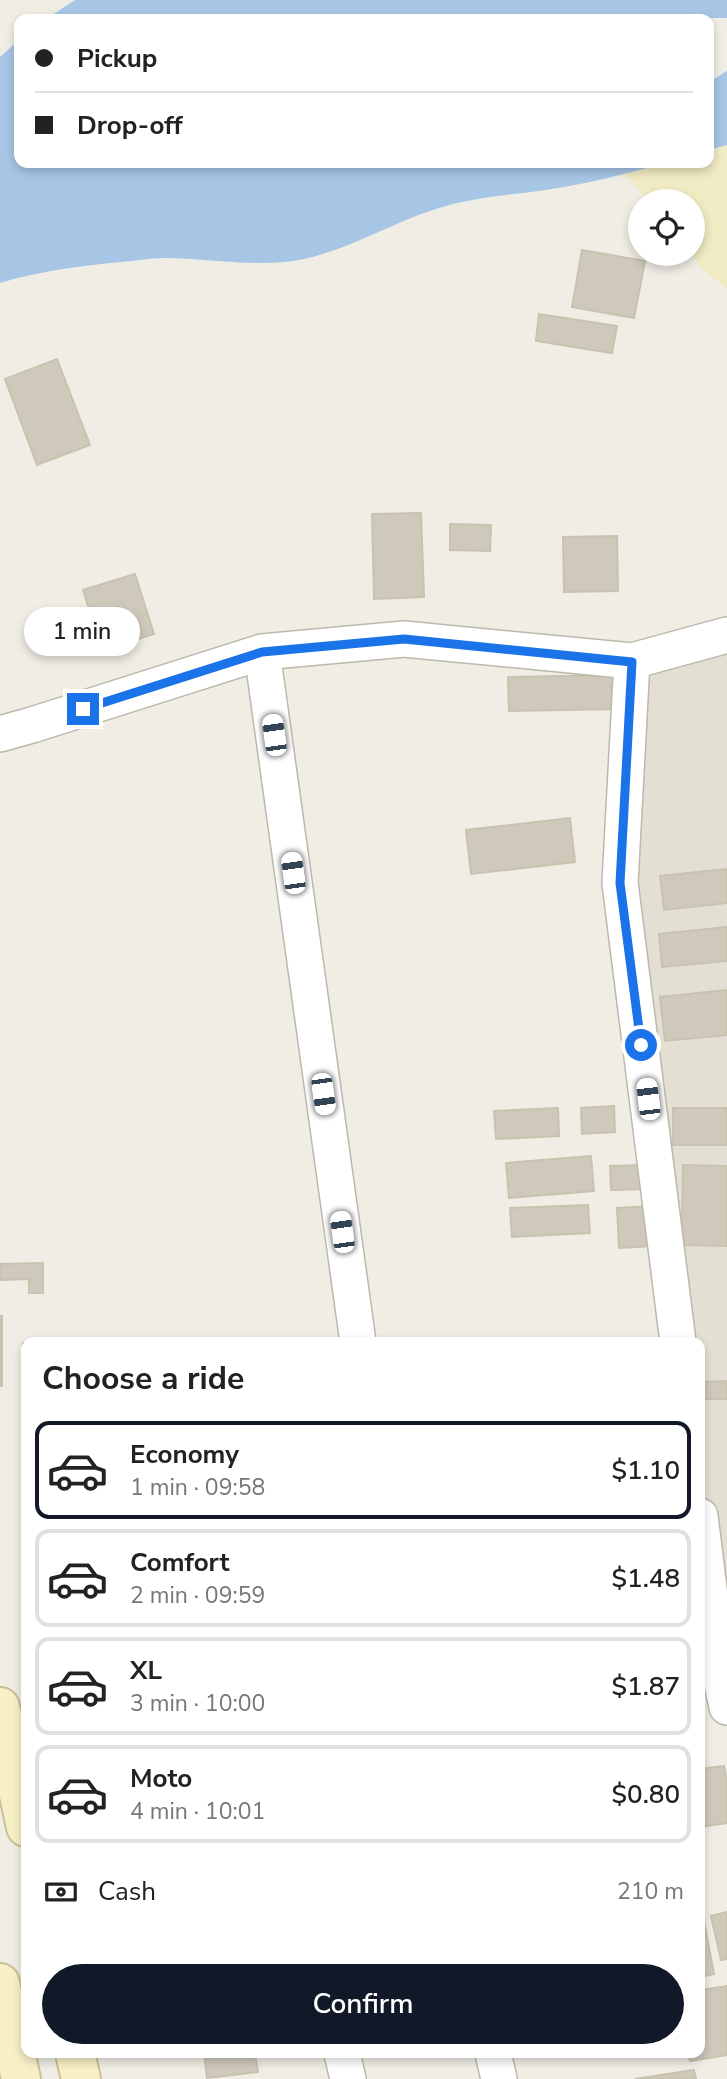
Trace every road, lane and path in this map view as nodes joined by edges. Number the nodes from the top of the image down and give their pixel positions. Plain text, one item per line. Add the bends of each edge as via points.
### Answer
1 (727, 635) edge
2 (262, 652) junction
3 (632, 662) junction
4 (0, 734) edge
5 (357, 1337) edge
6 (677, 1337) edge
7 (705, 1557) edge
8 (0, 1707) edge
9 (727, 1707) edge
10 (21, 1804) edge
11 (0, 1983) edge
12 (76, 2058) edge
13 (343, 2058) edge
14 (493, 2058) edge
15 (21, 2079) edge
16 (81, 2079) edge
17 (348, 2079) edge
18 (499, 2079) edge

1 - 3 street
2 - 3 street via 404,639
2 - 4 street
2 - 5 street
3 - 6 street via 620,883
7 - 9 street
8 - 10 street
11 - 15 street
12 - 16 street
13 - 17 street
14 - 18 street

